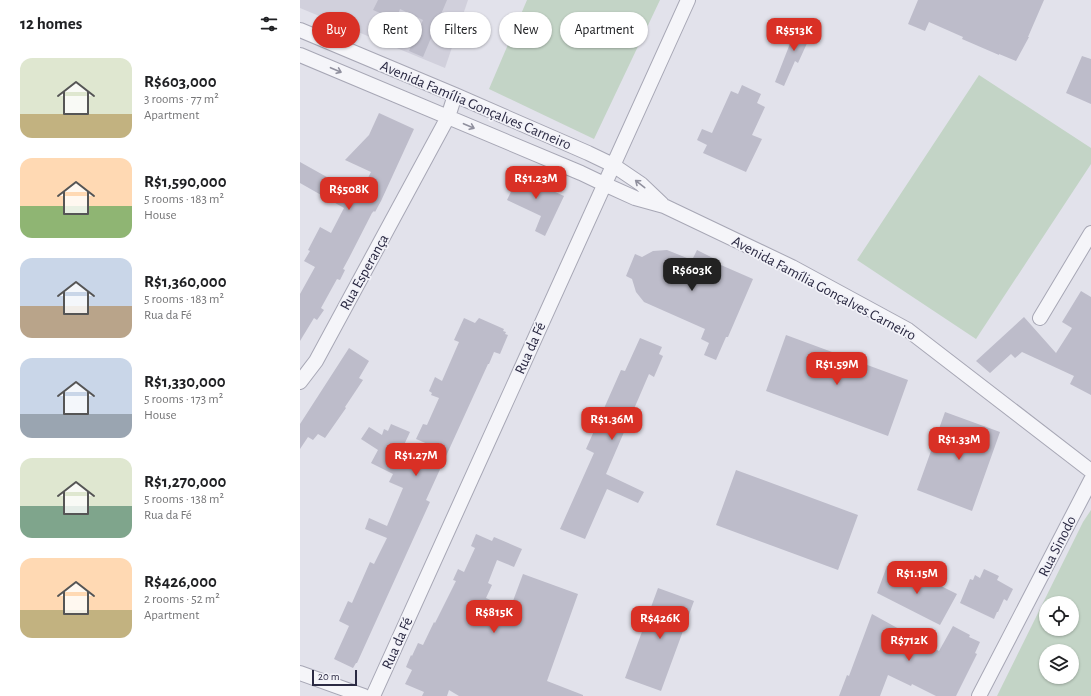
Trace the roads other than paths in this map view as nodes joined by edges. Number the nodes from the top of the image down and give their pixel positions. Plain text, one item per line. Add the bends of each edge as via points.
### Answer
1 (688, 0) edge
2 (300, 30) edge
3 (300, 55) edge
4 (455, 95) junction
5 (448, 117) junction
6 (613, 165) junction
7 (604, 184) junction
8 (664, 206) junction
9 (1091, 233) edge
10 (1040, 318) dead end
11 (300, 382) edge
12 (1091, 471) edge
13 (1091, 480) edge
14 (300, 673) edge
15 (364, 696) edge
16 (373, 696) edge
17 (979, 696) edge

1 - 6 street, Rua da Fé
2 - 4 street, Avenida Família Gonçalves Carneiro
3 -> 5 street, Avenida Família Gonçalves Carneiro
4 - 5 street, Rua Esperança
4 - 6 street, Avenida Família Gonçalves Carneiro
5 -> 7 street, Avenida Família Gonçalves Carneiro
5 - 11 street, Rua Esperança via 316,361
6 - 7 street, Rua da Fé
8 -> 6 street, Avenida Família Gonçalves Carneiro via 641,184
7 - 8 street, Avenida Família Gonçalves Carneiro via 635,198
7 - 16 street, Rua da Fé
8 - 12 street, Avenida Família Gonçalves Carneiro via 792,267 908,330
9 - 10 street
13 - 17 street, Rua Sinodo
14 - 15 street

